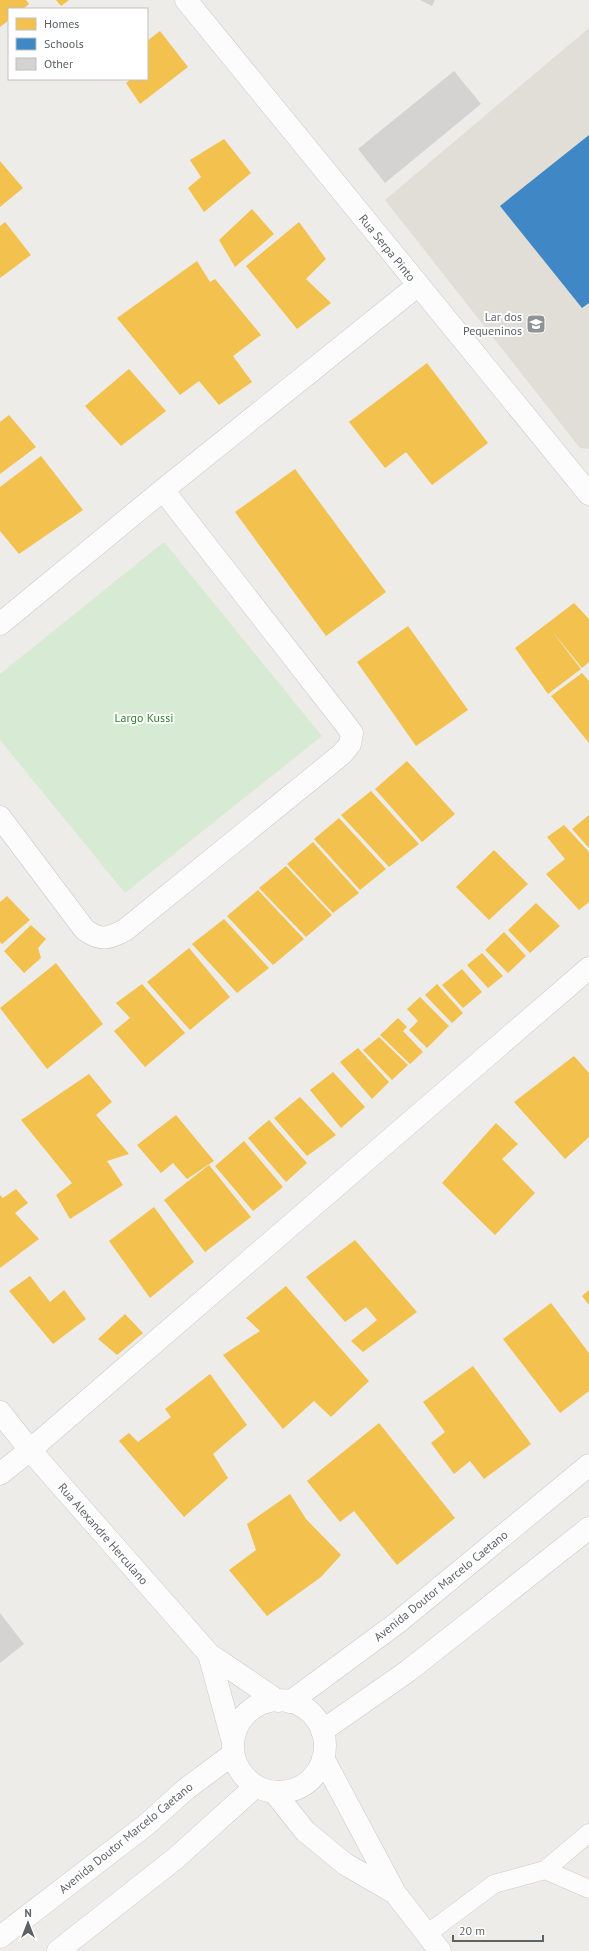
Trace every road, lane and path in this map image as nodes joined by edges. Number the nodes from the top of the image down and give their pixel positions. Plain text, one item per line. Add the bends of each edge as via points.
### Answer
1 (186, 0) edge
2 (417, 286) junction
3 (163, 490) junction
4 (589, 494) edge
5 (2, 618) edge
6 (0, 817) edge
7 (589, 968) edge
8 (0, 1412) edge
9 (30, 1450) junction
10 (589, 1465) edge
11 (0, 1474) edge
12 (589, 1528) edge
13 (209, 1654) junction
14 (284, 1701) junction
15 (322, 1731) junction
16 (233, 1748) junction
17 (323, 1758) junction
18 (265, 1789) junction
19 (589, 1833) edge
20 (545, 1870) junction
21 (589, 1889) edge
22 (395, 1893) junction
23 (0, 1937) edge
24 (433, 1943) edge
25 (58, 1951) edge

1 - 2 street, Rua Serpa Pinto
2 - 3 street
2 - 4 street, Rua Serpa Pinto
3 - 5 street
3 - 6 street via 352,733 350,744 342,754 125,930 110,938 95,937 85,930
7 - 9 street
8 - 9 street, Rua Alexandre Herculano
9 - 11 street
9 - 13 street, Rua Alexandre Herculano
10 - 14 street, Avenida Doutor Marcelo Caetano via 397,1623
12 - 15 street via 408,1671
13 - 14 street, Rua Alexandre Herculano
13 - 16 street, Rua Alexandre Herculano
14 - 15 street via 306,1710
14 - 16 street, Avenida Doutor Marcelo Caetano via 257,1706 248,1713 240,1721
15 - 17 street via 325,1744
16 - 18 street via 238,1767 246,1778
16 - 23 street, Avenida Doutor Marcelo Caetano via 146,1825
17 - 18 street via 316,1772 305,1784 290,1791
17 - 22 street
18 - 22 street via 305,1831 345,1864
18 - 25 street
19 - 20 lane
20 - 21 lane
20 - 24 lane via 494,1884
22 - 24 street

